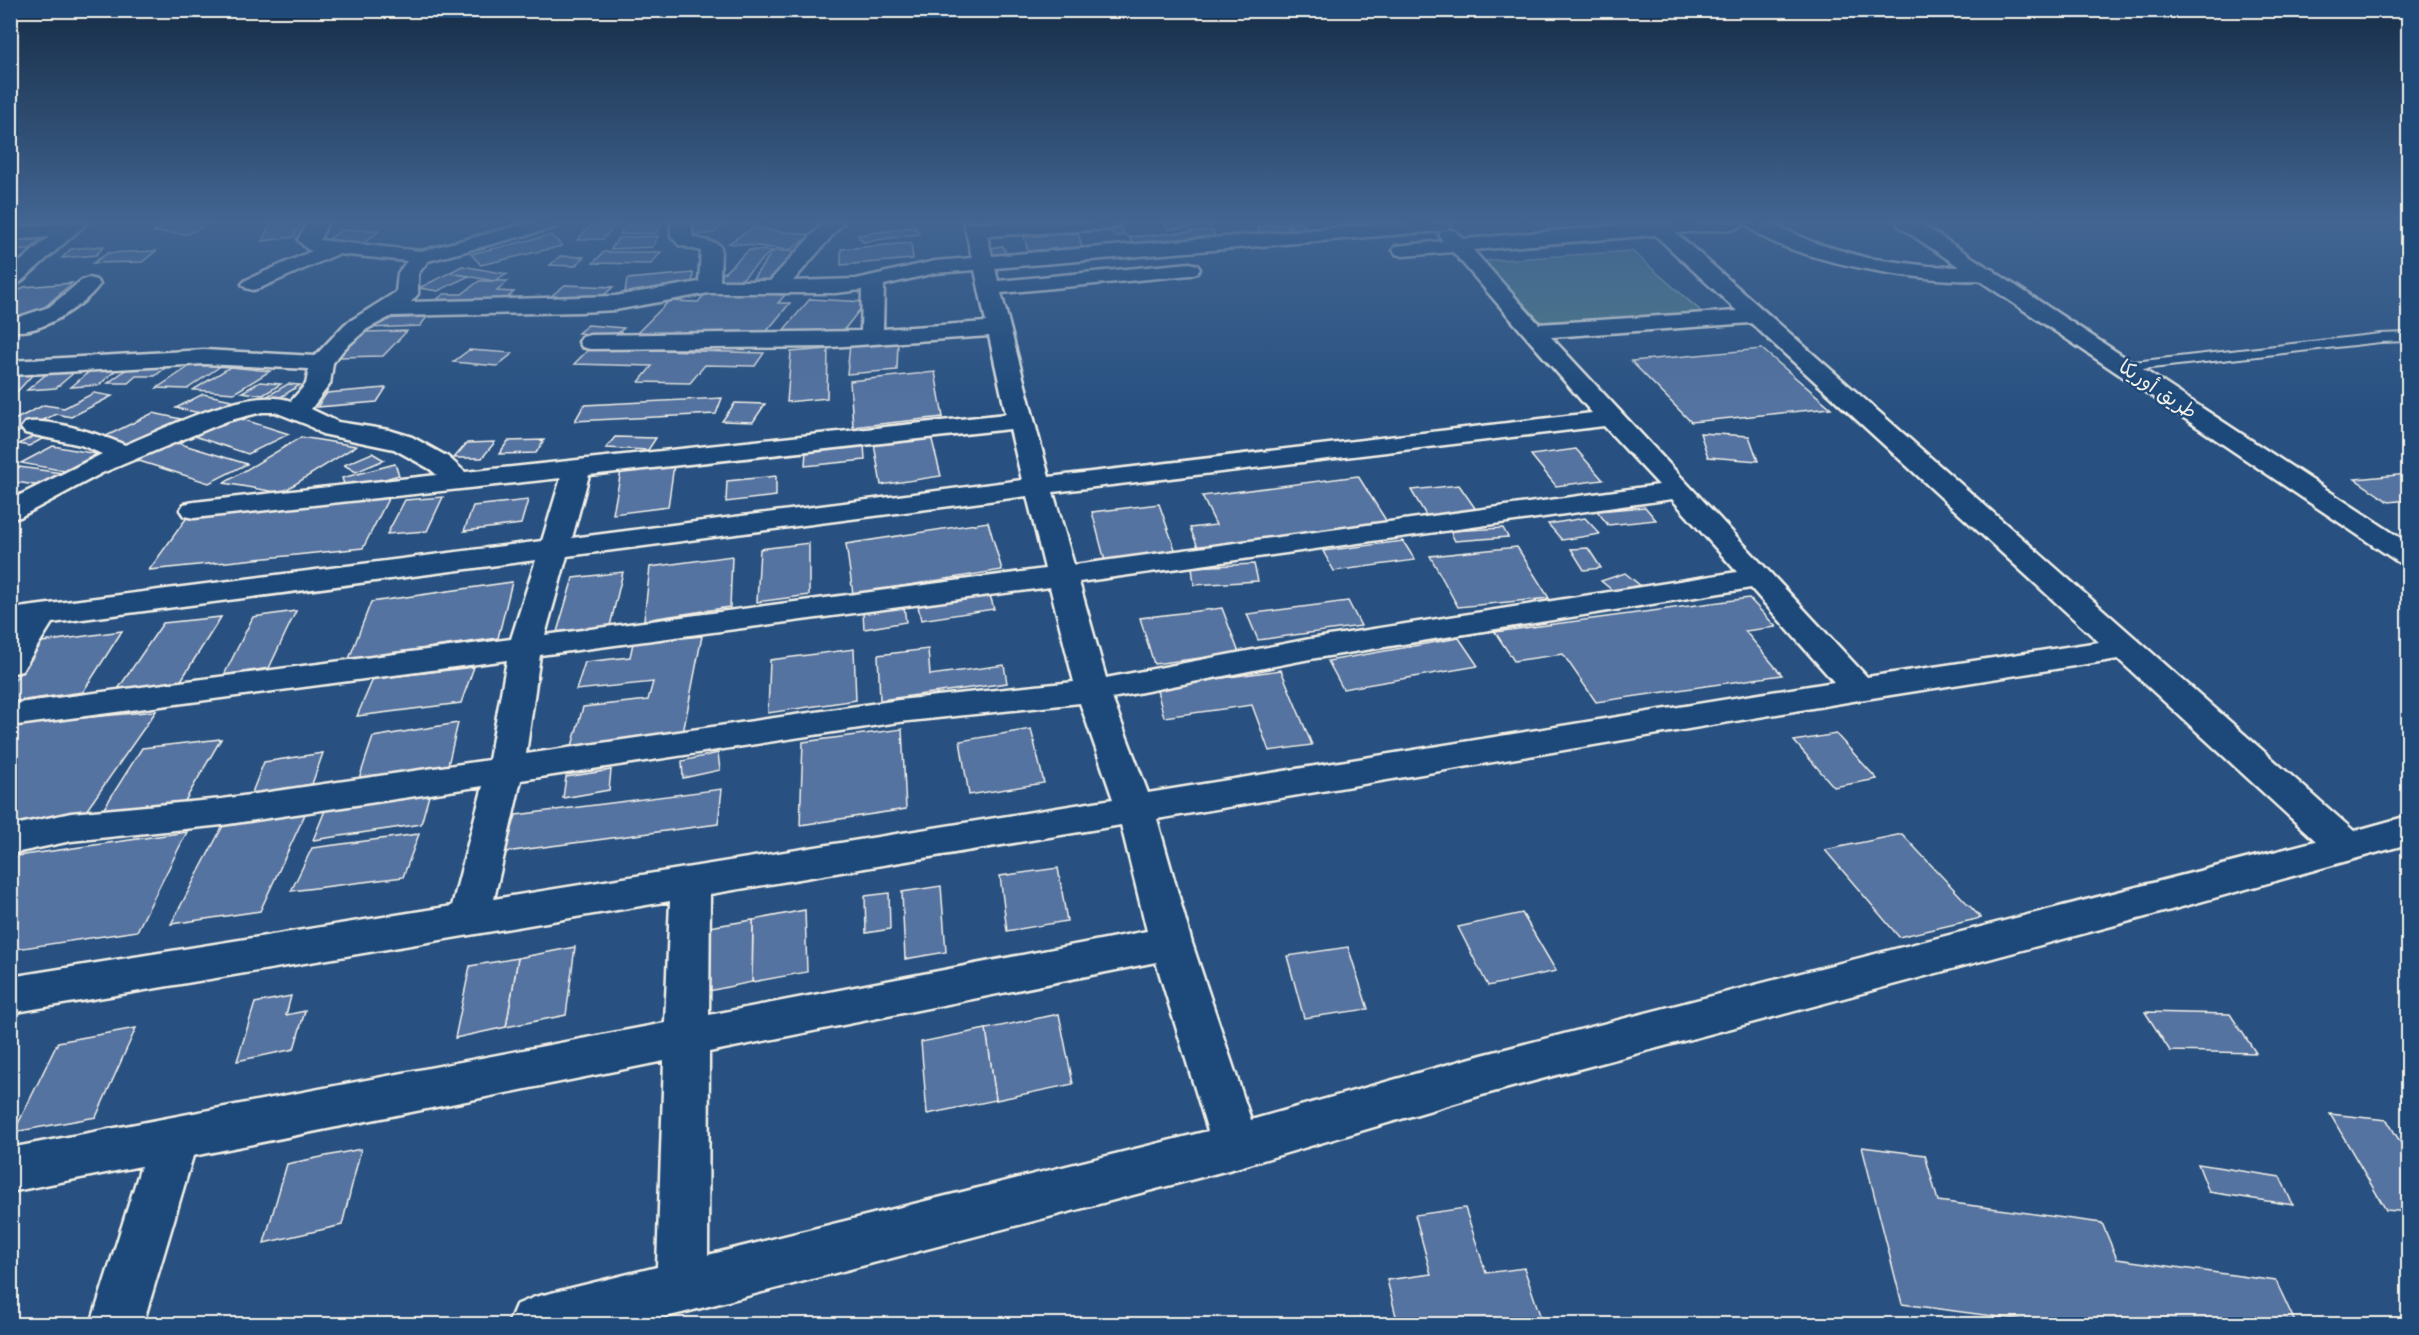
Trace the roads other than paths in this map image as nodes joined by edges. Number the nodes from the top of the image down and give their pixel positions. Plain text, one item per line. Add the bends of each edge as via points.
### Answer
1 (88, 285) edge
2 (409, 285) edge
3 (768, 285) edge
4 (787, 285) edge
5 (846, 285) edge
6 (873, 285) edge
7 (990, 285) edge
8 (1493, 285) edge
9 (1722, 285) edge
10 (2004, 285) edge
11 (709, 287) joint
12 (390, 309) junction
13 (1755, 316) junction
14 (1000, 327) junction
15 (13, 328) edge
16 (1532, 331) junction
17 (872, 337) junction
18 (2409, 337) edge
19 (590, 342) dead end
20 (321, 363) junction
21 (2125, 367) junction
22 (10, 368) edge
23 (295, 411) junction
24 (1610, 418) junction
25 (1020, 420) junction
26 (34, 428) dead end
27 (125, 454) junction
28 (578, 468) junction
29 (458, 481) junction
30 (1038, 486) junction
31 (1679, 490) junction
32 (194, 510) dead end
33 (10, 511) edge
34 (553, 547) junction
35 (2409, 556) edge
36 (1062, 576) junction
37 (1758, 578) junction
38 (26, 617) edge
39 (525, 647) junction
40 (2127, 648) junction
41 (10, 664) edge
42 (1859, 689) junction
43 (1093, 691) junction
44 (10, 715) edge
45 (505, 771) junction
46 (1135, 808) junction
47 (2409, 830) edge
48 (10, 840) edge
49 (2346, 846) junction
50 (690, 882) junction
51 (469, 919) junction
52 (1171, 943) junction
53 (10, 995) edge
54 (685, 1038) junction
55 (174, 1138) junction
56 (1236, 1146) junction
57 (10, 1170) edge
58 (682, 1287) junction
59 (117, 1324) edge
60 (535, 1324) edge

1 - 15 street via 55,314
2 - 12 street via 407,294
3 - 11 street
4 - 5 street
6 - 17 street
7 - 14 street
8 - 16 street
9 - 13 street
10 - 21 street, طريق أوريكا
11 - 12 street via 615,303
12 - 20 street via 352,330
13 - 16 street
13 - 40 street
14 - 17 street
14 - 25 street
16 - 24 street
17 - 19 street via 783,342
18 - 21 lane
20 - 22 street via 204,357
20 - 23 street via 319,384
21 - 35 street, طريق أوريكا
23 - 27 street via 279,405 247,407
23 - 29 street via 331,429 403,443 439,463
24 - 30 street
24 - 31 street
25 - 28 street
25 - 30 street
26 - 27 street via 88,440
27 - 33 street
28 - 29 street
28 - 34 street
29 - 32 street
30 - 34 street
30 - 36 street
31 - 36 street
31 - 37 street
34 - 38 street
34 - 39 street
36 - 39 street
36 - 43 street
37 - 42 street
37 - 43 street via 1310,649
38 - 41 street
39 - 44 street
39 - 45 street
40 - 42 street
40 - 49 street
42 - 46 street
43 - 45 street via 899,711
43 - 46 street
45 - 48 street via 222,812 71,827
45 - 51 street
46 - 50 street
46 - 52 street
47 - 49 street
49 - 56 street via 1482,1075
50 - 51 street
50 - 54 street
51 - 53 street
52 - 54 street
52 - 56 street
54 - 55 street
54 - 58 street
55 - 57 street
55 - 59 street
56 - 58 street
58 - 60 street

